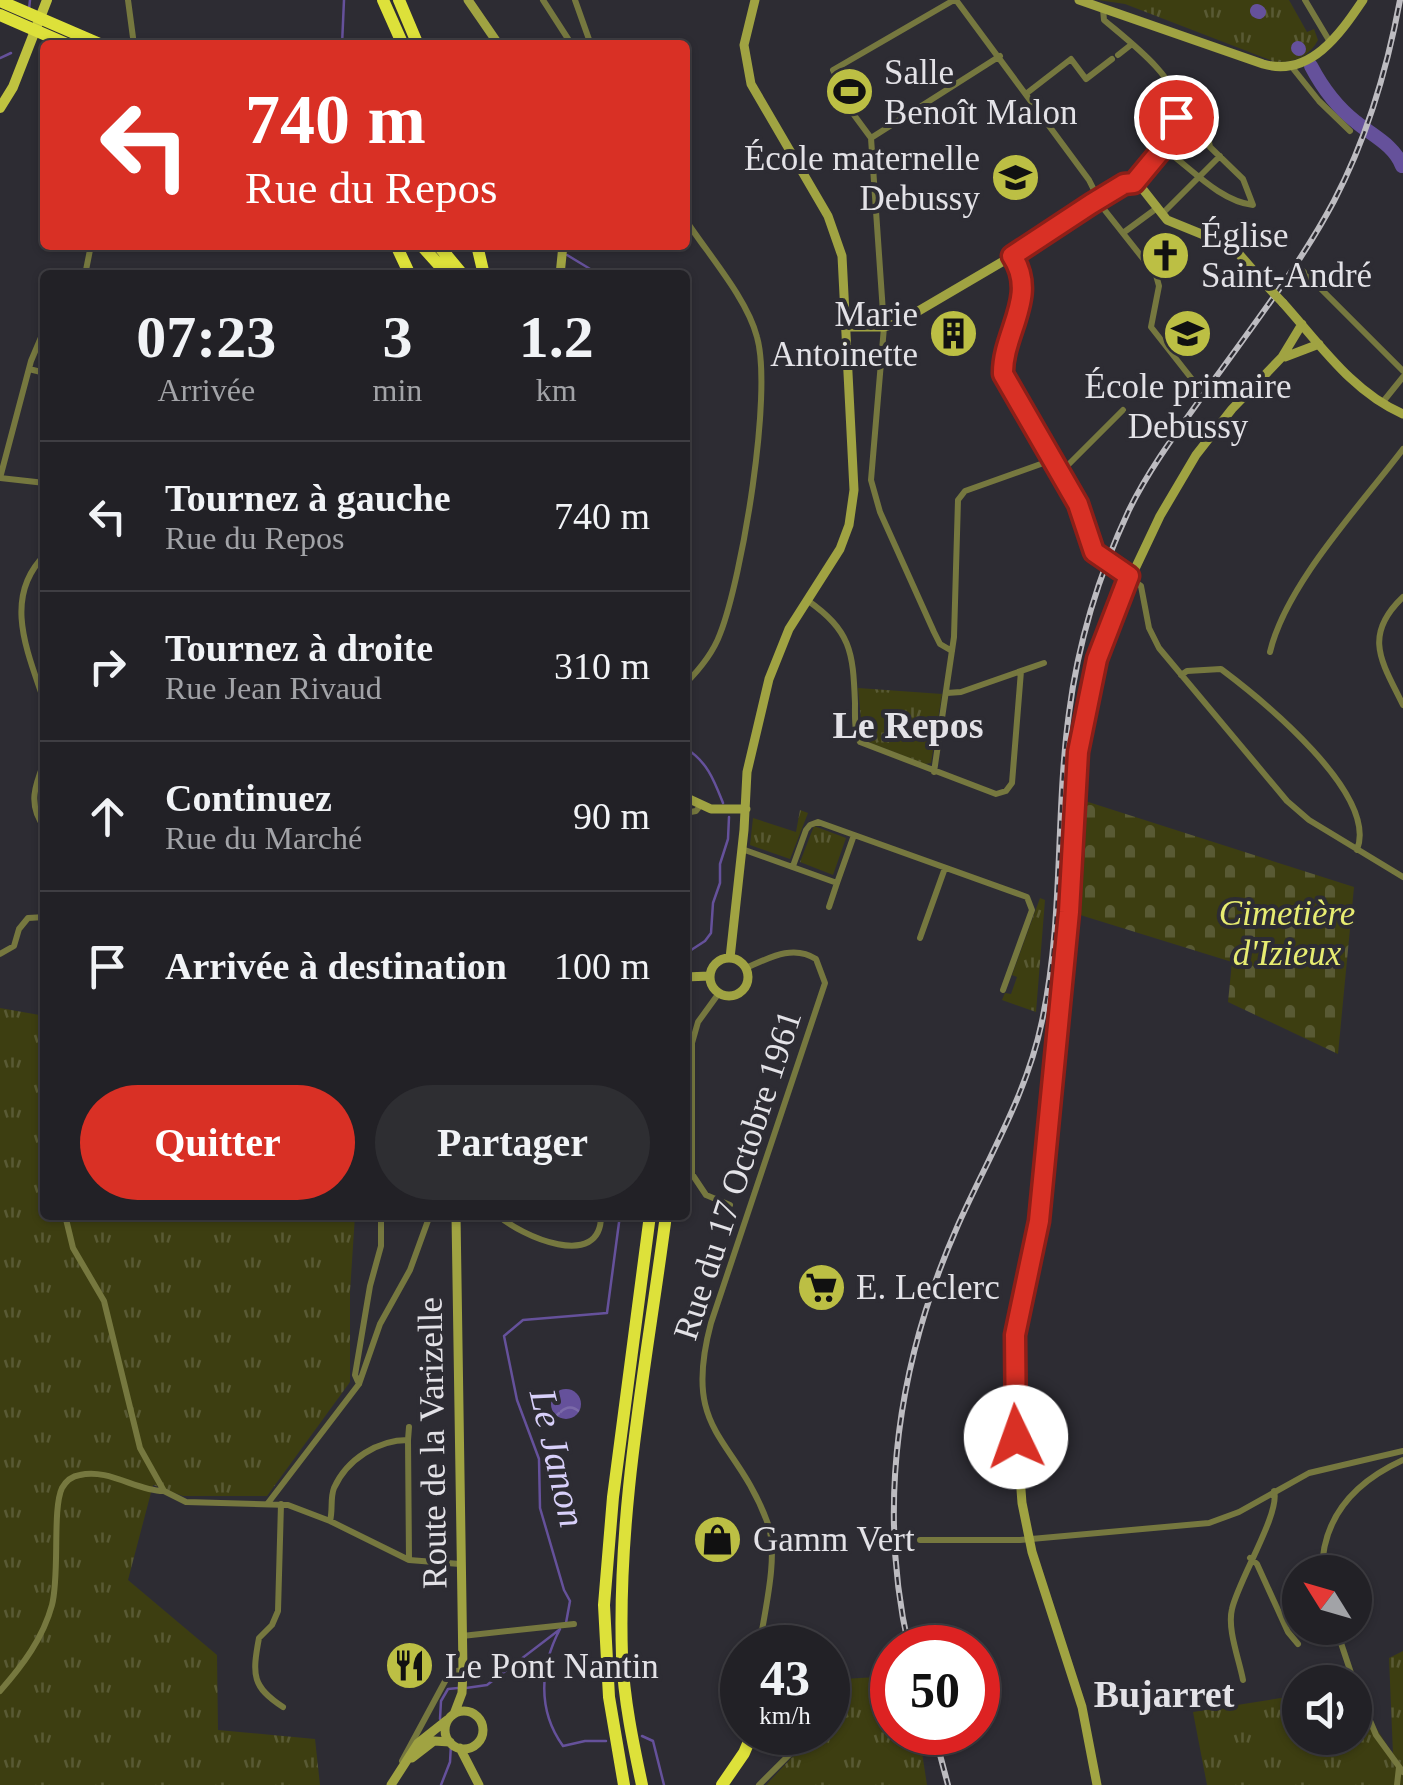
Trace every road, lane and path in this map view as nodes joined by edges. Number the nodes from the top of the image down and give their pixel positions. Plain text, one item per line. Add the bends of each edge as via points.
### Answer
1 (0, 0) edge
2 (47, 0) edge
3 (128, 0) edge
4 (383, 0) edge
5 (399, 0) edge
6 (468, 0) edge
7 (543, 0) edge
8 (574, 0) edge
9 (755, 0) edge
10 (1079, 0) edge
11 (1305, 0) edge
12 (1363, 0) edge
13 (959, 1) edge
14 (1103, 9) junction
15 (0, 15) edge
16 (58, 40) edge
17 (91, 40) edge
18 (133, 40) edge
19 (398, 40) edge
20 (416, 40) edge
21 (496, 40) edge
22 (569, 40) edge
23 (588, 40) edge
24 (1331, 43) junction
25 (1132, 44) junction
26 (1000, 56) junction
27 (1290, 66) junction
28 (1027, 93) junction
29 (0, 108) edge
30 (1178, 109) junction
31 (1350, 131) dead end
32 (872, 138) junction
33 (1163, 148) junction
34 (1220, 156) junction
35 (1200, 178) junction
36 (1134, 183) junction
37 (1099, 199) junction
38 (1160, 211) junction
39 (690, 227) edge
40 (1124, 233) junction
41 (425, 250) edge
42 (442, 250) edge
43 (1012, 256) junction
44 (442, 270) edge
45 (459, 270) edge
46 (1303, 271) dead end
47 (1302, 324) junction
48 (884, 326) junction
49 (846, 327) junction
50 (40, 341) edge
51 (1319, 344) junction
52 (1279, 362) junction
53 (29, 369) junction
54 (40, 372) edge
55 (1403, 374) edge
56 (1195, 383) dead end
57 (1382, 404) junction
58 (1123, 410) dead end
59 (1403, 414) edge
60 (1403, 449) edge
61 (1052, 460) junction
62 (1060, 473) junction
63 (0, 478) edge
64 (40, 482) edge
65 (40, 560) edge
66 (1125, 574) junction
67 (1403, 596) edge
68 (806, 600) junction
69 (952, 651) junction
70 (1270, 652) dead end
71 (1044, 663) dead end
72 (1021, 672) junction
73 (1181, 675) junction
74 (690, 678) edge
75 (40, 689) edge
76 (948, 693) junction
77 (1403, 705) edge
78 (934, 772) junction
79 (40, 773) edge
80 (690, 800) edge
81 (700, 806) junction
82 (746, 809) junction
83 (690, 812) edge
84 (40, 821) edge
85 (854, 835) junction
86 (742, 848) junction
87 (1357, 850) junction
88 (793, 866) junction
89 (945, 868) junction
90 (1403, 877) edge
91 (837, 882) junction
92 (829, 907) dead end
93 (40, 917) edge
94 (920, 938) dead end
95 (0, 954) edge
96 (730, 958) junction
97 (746, 968) junction
98 (710, 976) junction
99 (690, 977) edge
100 (1004, 990) dead end
101 (718, 993) junction
102 (730, 1205) dead end
103 (66, 1220) edge
104 (381, 1220) edge
105 (428, 1220) edge
106 (456, 1220) edge
107 (505, 1220) edge
108 (601, 1220) edge
109 (649, 1220) edge
110 (665, 1220) edge
111 (359, 1384) junction
112 (410, 1428) dead end
113 (408, 1440) junction
114 (1403, 1450) edge
115 (1403, 1460) edge
116 (164, 1491) junction
117 (1274, 1491) junction
118 (268, 1503) junction
119 (281, 1504) junction
120 (330, 1521) junction
121 (1029, 1539) junction
122 (920, 1540) dead end
123 (1324, 1555) edge
124 (1250, 1558) junction
125 (409, 1560) junction
126 (460, 1564) junction
127 (1282, 1619) edge
128 (572, 1624) dead end
129 (762, 1625) edge
130 (462, 1636) junction
131 (463, 1670) junction
132 (1243, 1680) dead end
133 (462, 1688) junction
134 (0, 1691) edge
135 (283, 1707) dead end
136 (472, 1712) junction
137 (446, 1721) junction
138 (1372, 1725) edge
139 (451, 1743) junction
140 (476, 1744) junction
141 (743, 1755) edge
142 (790, 1755) edge
143 (1401, 1770) edge
144 (391, 1784) edge
145 (478, 1785) edge
146 (624, 1785) edge
147 (642, 1785) edge
148 (722, 1785) edge
149 (758, 1785) edge
150 (1097, 1785) edge
151 (1397, 1785) edge

1 - 17 highway, bridge
2 - 29 main road
3 - 18 street
4 - 19 highway
5 - 20 highway
6 - 21 main road
7 - 22 street
8 - 23 street
9 - 49 main road via 745,36 747,71 835,231
10 - 14 main road
11 - 24 street
12 - 24 main road
13 - 26 street
13 - 32 street via 834,70
14 - 25 street via 1104,20
14 - 27 main road via 1270,66
15 - 16 highway, bridge
24 - 27 main road
25 - 28 street via 1086,79 1071,59
25 - 30 street via 1172,89
26 - 28 street
26 - 32 street
27 - 31 street
28 - 37 street
30 - 33 street
30 - 34 street via 1204,124
32 - 48 street
33 - 35 street
33 - 36 street
34 - 35 street
34 - 35 street via 1243,178 1253,205
35 - 38 street
36 - 37 main road
36 - 38 main road
37 - 40 street
37 - 43 main road
38 - 40 street
38 - 47 main road, bridge via 1174,224 1230,247
39 - 74 street via 752,323 760,356 750,499 730,600 712,651
40 - 56 street via 1158,281 1151,327
41 - 44 highway
42 - 45 highway
43 - 48 main road
43 - 61 street via 1024,292 1003,374
46 - 55 street
47 - 51 main road
47 - 52 main road
48 - 49 main road
48 - 69 street via 870,473 937,638
49 - 68 main road via 854,500 840,549
50 - 53 street
51 - 52 main road
51 - 57 main road
52 - 66 main road via 1196,455
53 - 54 street
53 - 63 street
55 - 57 street
57 - 59 main road
58 - 62 street
60 - 70 street via 1310,569
61 - 62 street
61 - 69 street via 965,491 958,500
62 - 66 street, bridge via 1098,556
63 - 64 street
65 - 75 street via 23,589 20,614
66 - 73 street via 1143,592 1153,638
66 - 121 main road via 1080,734 1039,1221 1015,1335 1014,1411
67 - 77 street via 1384,619 1378,646
68 - 78 street via 837,624 849,644 860,742
68 - 82 main road via 768,679 747,772
69 - 76 street
71 - 72 street
72 - 76 street
72 - 78 street via 1010,788 996,794
73 - 87 street via 1297,810
73 - 87 street via 1220,669 1305,741 1349,797
76 - 78 street
79 - 84 street via 33,792
80 - 81 main road
81 - 82 main road
81 - 83 street
82 - 86 main road
85 - 88 street via 814,822
85 - 89 street
85 - 91 street
86 - 88 street
86 - 96 main road
87 - 90 street
88 - 91 street
89 - 94 street
89 - 100 street via 1031,900
91 - 92 street
93 - 95 street via 28,918 14,946
96 - 97 main road
96 - 98 main road via 718,961
97 - 101 main road via 742,991
97 - 129 street, Rue du 17 Octobre 1961 via 800,951 816,959 824,982 702,1365 710,1426 755,1498 770,1536
98 - 99 main road
98 - 101 main road
101 - 102 street via 692,1043 692,1174 701,1190
103 - 116 street via 104,1301 140,1448
104 - 111 street via 355,1375
105 - 111 street
106 - 126 main road, Route de la Varizelle
107 - 108 street via 529,1236 577,1244 597,1234
109 - 146 highway via 604,1606 607,1681
110 - 147 highway via 624,1546 622,1657
111 - 118 street
112 - 113 street
113 - 120 street via 359,1456 333,1490
113 - 125 street
114 - 117 street via 1323,1468
115 - 123 street via 1370,1477 1342,1505
116 - 118 street via 186,1502
116 - 134 street via 100,1474 78,1475 65,1484 52,1606 38,1640
117 - 121 street via 1209,1523
117 - 124 street via 1273,1512
118 - 119 street
119 - 120 street
119 - 135 street via 278,1611 259,1638 257,1679 264,1695
120 - 125 street
121 - 122 street
121 - 150 main road via 1082,1707
124 - 127 street
124 - 132 street via 1231,1614
125 - 126 street
126 - 130 main road, Route de la Varizelle
128 - 130 street
130 - 131 main road, Route de la Varizelle
131 - 133 main road, Route de la Varizelle
131 - 144 street via 450,1672
133 - 136 main road
133 - 137 main road, Route de la Varizelle
136 - 137 main road
136 - 140 main road via 483,1728
137 - 139 main road
137 - 144 main road via 418,1742
138 - 143 street
139 - 140 main road
139 - 144 main road via 420,1750
139 - 145 main road
140 - 145 main road
141 - 148 highway
142 - 149 street
143 - 151 street

